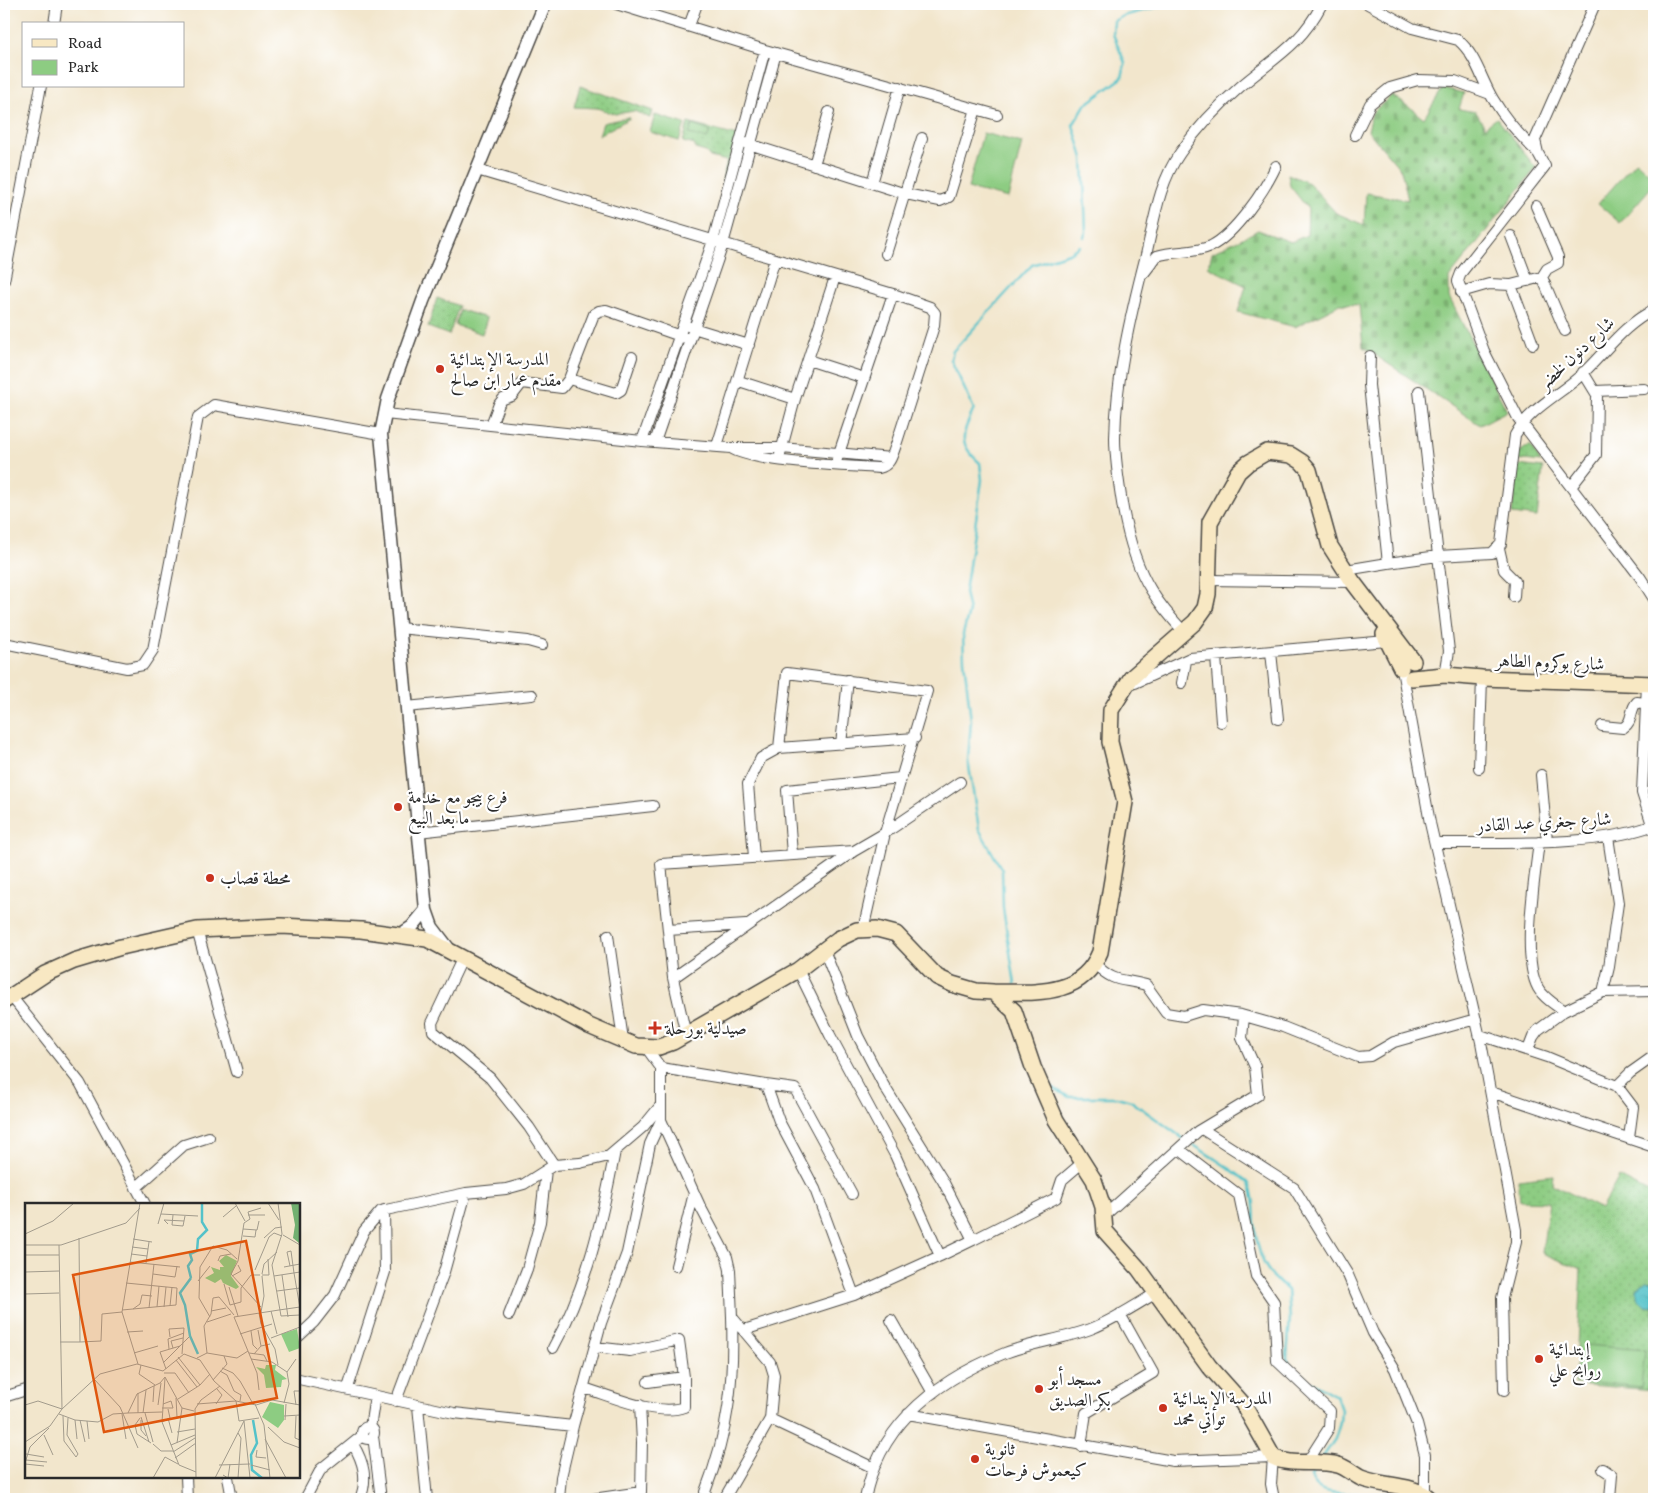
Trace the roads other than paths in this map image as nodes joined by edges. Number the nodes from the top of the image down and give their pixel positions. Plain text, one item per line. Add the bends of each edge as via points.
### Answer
1 (58, 4) edge
2 (544, 4) edge
3 (616, 4) edge
4 (697, 4) edge
5 (1322, 4) edge
6 (1368, 4) edge
7 (1595, 4) edge
8 (54, 22) edge
9 (689, 26) junction
10 (765, 50) junction
11 (776, 53) junction
12 (41, 88) edge
13 (900, 88) junction
14 (1490, 94) junction
15 (976, 109) junction
16 (829, 112) dead end
17 (997, 115) dead end
18 (1355, 135) dead end
19 (922, 138) dead end
20 (741, 142) junction
21 (752, 145) junction
22 (1538, 153) junction
23 (814, 165) junction
24 (1276, 166) dead end
25 (477, 170) junction
26 (872, 184) junction
27 (906, 194) junction
28 (1536, 206) dead end
29 (1511, 236) dead end
30 (713, 241) junction
31 (723, 244) junction
32 (886, 254) dead end
33 (775, 259) junction
34 (1542, 276) junction
35 (835, 277) junction
36 (1139, 280) junction
37 (4, 281) edge
38 (1528, 281) junction
39 (1511, 285) junction
40 (1461, 292) junction
41 (893, 294) junction
42 (1653, 312) edge
43 (696, 329) junction
44 (682, 331) junction
45 (1565, 331) dead end
46 (692, 340) junction
47 (1533, 344) dead end
48 (749, 345) junction
49 (1370, 356) dead end
50 (632, 357) dead end
51 (808, 360) junction
52 (1583, 372) junction
53 (864, 378) junction
54 (570, 379) junction
55 (739, 382) junction
56 (1644, 389) dead end
57 (1419, 391) dead end
58 (1595, 391) junction
59 (795, 399) junction
60 (385, 414) junction
61 (1522, 423) junction
62 (491, 425) junction
63 (381, 434) junction
64 (642, 441) junction
65 (655, 442) junction
66 (718, 446) junction
67 (732, 448) junction
68 (782, 448) junction
69 (779, 460) junction
70 (837, 460) junction
71 (1571, 487) junction
72 (1499, 548) junction
73 (1438, 556) junction
74 (1388, 563) junction
75 (1349, 576) junction
76 (1208, 580) junction
77 (1514, 597) dead end
78 (1654, 599) edge
79 (1369, 603) junction
80 (399, 628) junction
81 (1184, 632) junction
82 (1387, 641) junction
83 (4, 643) edge
84 (542, 645) dead end
85 (1271, 652) junction
86 (1216, 656) junction
87 (1186, 660) junction
88 (1409, 669) junction
89 (1445, 675) junction
90 (1482, 678) junction
91 (848, 680) junction
92 (1182, 683) dead end
93 (1126, 684) junction
94 (1651, 684) edge
95 (532, 694) dead end
96 (1646, 702) junction
97 (406, 707) junction
98 (1278, 719) dead end
99 (1221, 722) dead end
100 (1602, 726) dead end
101 (915, 738) junction
102 (841, 744) junction
103 (779, 748) junction
104 (1479, 768) dead end
105 (1540, 775) dead end
106 (900, 778) junction
107 (960, 782) dead end
108 (653, 806) dead end
109 (1653, 828) edge
110 (418, 832) junction
111 (885, 833) junction
112 (1608, 837) junction
113 (1543, 841) junction
114 (1435, 843) junction
115 (854, 851) junction
116 (792, 854) junction
117 (754, 856) junction
118 (426, 910) junction
119 (747, 924) junction
120 (197, 930) junction
121 (668, 930) junction
122 (864, 930) junction
123 (400, 935) junction
124 (608, 935) dead end
125 (448, 948) junction
126 (824, 950) junction
127 (463, 956) junction
128 (1095, 964) junction
129 (798, 970) junction
130 (673, 978) junction
131 (1654, 991) edge
132 (993, 992) junction
133 (1603, 992) junction
134 (8, 998) edge
135 (1564, 1010) junction
136 (1244, 1016) junction
137 (1476, 1018) junction
138 (686, 1035) junction
139 (1480, 1035) junction
140 (623, 1040) junction
141 (645, 1046) junction
142 (1528, 1050) junction
143 (1654, 1056) edge
144 (661, 1068) junction
145 (237, 1072) dead end
146 (766, 1085) junction
147 (1617, 1086) junction
148 (1491, 1092) junction
149 (661, 1105) junction
150 (661, 1120) junction
151 (1202, 1129) junction
152 (208, 1137) dead end
153 (1629, 1138) junction
154 (1185, 1143) junction
155 (1654, 1147) edge
156 (615, 1151) junction
157 (1083, 1162) junction
158 (550, 1167) junction
159 (136, 1188) junction
160 (466, 1193) junction
161 (694, 1193) junction
162 (852, 1194) dead end
163 (144, 1203) edge
164 (384, 1210) junction
165 (1104, 1216) junction
166 (973, 1240) junction
167 (940, 1256) junction
168 (676, 1266) dead end
169 (1156, 1293) junction
170 (854, 1295) junction
171 (509, 1314) dead end
172 (1120, 1314) junction
173 (732, 1317) junction
174 (891, 1320) dead end
175 (744, 1330) junction
176 (300, 1335) edge
177 (595, 1347) junction
178 (553, 1348) dead end
179 (684, 1377) junction
180 (300, 1379) edge
181 (648, 1382) dead end
182 (348, 1388) junction
183 (584, 1388) junction
184 (25, 1390) edge
185 (1504, 1390) dead end
186 (933, 1392) junction
187 (375, 1396) junction
188 (4, 1397) edge
189 (396, 1401) junction
190 (640, 1405) junction
191 (418, 1406) junction
192 (908, 1414) junction
193 (770, 1419) junction
194 (573, 1426) junction
195 (368, 1433) junction
196 (353, 1444) junction
197 (1081, 1446) junction
198 (1274, 1457) junction
199 (1316, 1462) junction
200 (874, 1468) junction
201 (1603, 1469) dead end
202 (186, 1478) edge
203 (228, 1478) edge
204 (705, 1492) dead end
205 (619, 1497) edge
206 (1427, 1497) edge
207 (187, 1499) edge
208 (232, 1499) edge
209 (304, 1499) edge
210 (360, 1499) edge
211 (381, 1499) edge
212 (427, 1499) edge
213 (559, 1499) edge
214 (593, 1499) edge
215 (724, 1499) edge
216 (865, 1499) edge
217 (1274, 1499) edge
218 (1610, 1499) edge

1 - 8 street
2 - 25 street
3 - 9 street
4 - 9 street
5 - 36 street via 1301,38 1241,86 1208,118 1180,152 1161,190
6 - 14 street via 1412,28 1458,40 1470,52
7 - 22 street via 1535,140
9 - 10 street
10 - 11 street
10 - 20 street
11 - 13 street
11 - 21 street
12 - 37 street
13 - 15 street
13 - 26 street
14 - 18 street via 1455,81 1418,80 1390,88 1370,104
14 - 22 street via 1519,136
15 - 17 street
15 - 27 street via 949,196 940,201
16 - 23 street
19 - 27 street
20 - 21 street
20 - 30 street
21 - 23 street
21 - 31 street
22 - 40 street via 1545,166 1462,273 1458,281
23 - 26 street
24 - 36 street via 1257,200 1225,236 1211,246 1157,256
25 - 30 street
25 - 60 street via 423,301
26 - 27 street
27 - 32 street
28 - 34 street via 1559,260
29 - 38 street
30 - 31 street
30 - 44 street
31 - 33 street
31 - 43 street
33 - 35 street
33 - 48 street
34 - 38 street
34 - 45 street
35 - 41 street
35 - 51 street
36 - 81 street via 1116,400 1118,482 1127,531 1138,563 1150,589
38 - 39 street
39 - 40 street via 1489,284
39 - 47 street
40 - 61 street via 1484,351
41 - 53 street
41 - 70 street via 930,307 935,319 892,458 885,467 879,468
42 - 52 street, شارع دنون لخضر via 1638,318
43 - 44 street
43 - 46 street
43 - 48 street
44 - 46 street
44 - 54 street via 606,310 599,311 590,323
44 - 64 street
46 - 65 street
48 - 55 street
49 - 74 street via 1368,385
50 - 54 street via 621,390 616,393
51 - 53 street
51 - 59 street
52 - 58 street
52 - 61 street, شارع دنون لخضر
53 - 70 street
54 - 62 street via 562,388 522,384 512,396 503,398
55 - 59 street
55 - 66 street
56 - 58 street
57 - 73 street
58 - 71 street via 1596,456
59 - 68 street
60 - 62 street
60 - 63 street
61 - 71 street
61 - 72 street via 1515,435
62 - 64 street
63 - 80 street
63 - 83 street via 214,404 198,417 153,650 142,664 127,668
64 - 65 street
65 - 66 street
66 - 67 street
67 - 68 street
67 - 69 street
68 - 69 street
68 - 70 street
69 - 70 street
71 - 78 street
72 - 73 street via 1492,553
72 - 77 street via 1504,570 1515,581
73 - 74 street
73 - 89 street via 1449,651
74 - 75 street
75 - 76 street
75 - 76 main road via 1330,546 1309,470 1291,455 1267,452 1238,472 1216,508 1210,522
75 - 79 main road
76 - 81 main road via 1205,608
79 - 82 main road
79 - 88 main road
80 - 84 street
80 - 97 street
81 - 93 main road
82 - 85 street
82 - 88 main road
85 - 86 street
85 - 98 street
86 - 87 street
86 - 99 street
87 - 92 street
87 - 93 street
88 - 89 main road, شارع بوكروم الطاهر
88 - 114 street
89 - 90 main road, شارع بوكروم الطاهر
90 - 94 main road, شارع بوكروم الطاهر
90 - 104 street
91 - 101 street via 928,691
91 - 102 street
91 - 103 street via 787,673
93 - 128 main road via 1111,710 1109,724 1110,742 1125,802 1100,952
94 - 96 street
95 - 97 street
96 - 100 street via 1634,705 1632,720 1623,728
96 - 109 street via 1642,793
97 - 110 street
101 - 102 street
101 - 106 street
102 - 103 street
103 - 117 street via 761,758 748,784
105 - 113 street
106 - 111 street
106 - 116 street via 787,790
107 - 111 street
108 - 110 street
109 - 112 street, شارع جغري عبد القادر
110 - 118 street
111 - 115 street
111 - 122 street
112 - 113 street, شارع جغري عبد القادر
112 - 133 street via 1618,903
113 - 114 street, شارع جغري عبد القادر
113 - 135 street via 1531,921 1531,964 1538,989
114 - 137 street
115 - 116 street
115 - 119 street
116 - 117 street
117 - 121 street via 661,864
118 - 123 street via 412,927
118 - 125 street via 432,927
119 - 121 street
119 - 130 street
120 - 123 main road via 281,926
120 - 134 main road via 74,961
120 - 145 street
121 - 130 street
122 - 126 main road via 838,939
122 - 132 main road via 877,929 896,934 937,977 976,991
123 - 125 main road via 427,939
124 - 140 street
125 - 127 main road
126 - 129 main road
126 - 166 street via 858,1036
127 - 140 main road via 589,1026
127 - 158 street via 432,1024 433,1031 490,1078 529,1127
128 - 132 main road via 1071,986
128 - 136 street via 1106,976 1146,985 1166,1013 1184,1016 1210,1011
129 - 138 main road
129 - 167 street via 895,1155
130 - 138 street
131 - 133 street
132 - 157 main road via 1014,1011 1056,1120
133 - 135 street
134 - 159 street via 80,1083
135 - 142 street via 1538,1030
136 - 137 street via 1283,1027 1358,1057 1370,1056 1394,1042
136 - 151 street via 1242,1038 1255,1067 1258,1095
137 - 139 street
138 - 141 main road via 659,1047
139 - 142 street
139 - 148 street
140 - 141 main road
141 - 144 street
142 - 147 street
143 - 147 street
144 - 146 street
144 - 149 street
146 - 162 street via 795,1089
146 - 170 street via 779,1120 815,1189
147 - 153 street via 1633,1107
148 - 153 street
148 - 185 street via 1516,1242 1502,1298
149 - 150 street
149 - 156 street via 643,1127
150 - 161 street
150 - 177 street via 650,1144 627,1253
151 - 154 street
151 - 206 street via 1294,1188 1348,1275 1373,1333 1395,1369 1417,1424 1425,1455
152 - 159 street via 184,1145
153 - 155 street
154 - 165 street
154 - 199 street via 1239,1195 1256,1276 1274,1302 1277,1361 1330,1412 1330,1428
156 - 158 street via 590,1161
156 - 178 street via 600,1226 585,1275
157 - 165 main road via 1094,1180
157 - 166 street via 1062,1180 1056,1198
158 - 160 street via 524,1184
158 - 171 street via 527,1269
159 - 163 street
160 - 164 street
160 - 189 street via 444,1272
161 - 168 street
161 - 173 street via 727,1257
164 - 176 street via 364,1231 335,1295
164 - 182 street via 385,1272
165 - 169 main road via 1105,1231
166 - 167 street
167 - 170 street
169 - 172 street
169 - 198 main road via 1209,1366 1243,1404
170 - 175 street
172 - 186 street via 1092,1328 1006,1353
172 - 197 street via 1153,1373 1086,1413
173 - 175 street
173 - 204 street via 734,1367 731,1399 723,1440
174 - 186 street
175 - 193 street via 770,1362 774,1375
177 - 179 street via 630,1351 680,1340
177 - 183 street
179 - 181 street
179 - 190 street via 684,1407 668,1410
180 - 182 street
182 - 187 street
183 - 190 street
183 - 194 street
184 - 188 street
186 - 192 street
187 - 189 street
187 - 195 street
189 - 191 street
190 - 205 street via 641,1492
191 - 194 street
191 - 212 street
192 - 197 street
192 - 200 street via 892,1432
193 - 200 street
193 - 215 street
194 - 213 street
195 - 196 street
195 - 211 street
196 - 209 street via 321,1469
196 - 210 street via 365,1473 365,1487
197 - 198 street via 1173,1462
198 - 199 main road via 1282,1461
198 - 217 street via 1271,1484
199 - 206 main road via 1338,1465 1361,1478 1420,1491
200 - 216 street
201 - 218 street via 1612,1475
202 - 207 street
203 - 208 street
205 - 214 street

